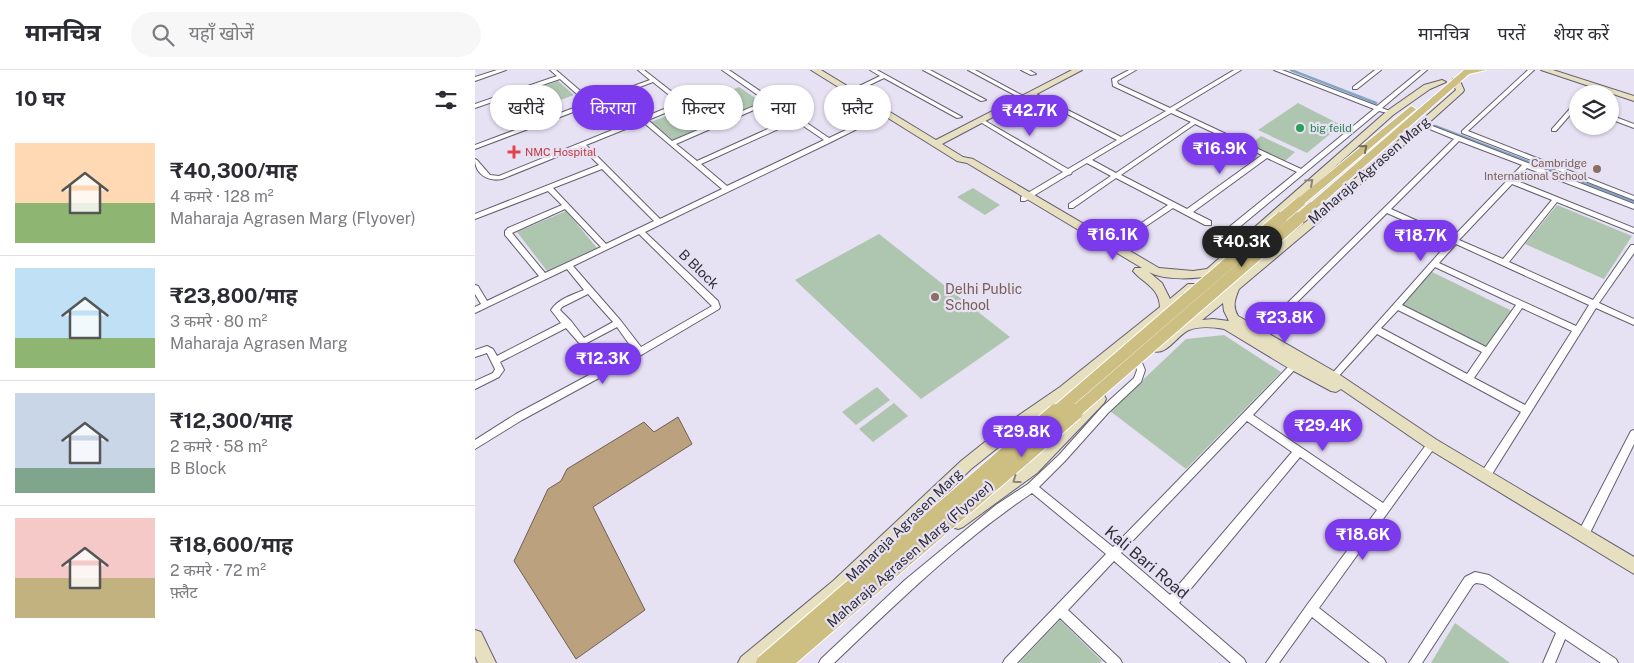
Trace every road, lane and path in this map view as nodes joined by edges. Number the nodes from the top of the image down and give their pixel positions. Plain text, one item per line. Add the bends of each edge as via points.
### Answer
1 (503, 70) edge
2 (553, 70) edge
3 (641, 70) edge
4 (725, 70) edge
5 (815, 70) edge
6 (875, 70) edge
7 (925, 70) edge
8 (971, 70) edge
9 (1024, 70) edge
10 (1063, 70) edge
11 (1078, 70) edge
12 (1133, 70) edge
13 (1238, 70) edge
14 (1277, 70) edge
15 (1378, 70) edge
16 (1424, 70) edge
17 (1454, 70) edge
18 (1482, 70) edge
19 (1531, 70) edge
20 (1545, 70) edge
21 (1557, 70) edge
22 (1468, 71) edge
23 (1033, 74) dead end
24 (884, 76) junction
25 (561, 77) junction
26 (475, 79) edge
27 (655, 80) junction
28 (1456, 81) junction
29 (1442, 82) junction
30 (642, 85) edge
31 (840, 85) edge
32 (865, 85) edge
33 (1592, 85) edge
34 (572, 87) edge
35 (1355, 88) dead end
36 (753, 89) edge
37 (1619, 93) edge
38 (1024, 95) junction
39 (1634, 97) edge
40 (1430, 98) junction
41 (983, 100) dead end
42 (475, 106) edge
43 (753, 107) edge
44 (1377, 108) junction
45 (1171, 111) junction
46 (572, 112) edge
47 (1390, 113) junction
48 (1569, 114) edge
49 (654, 116) edge
50 (891, 116) edge
51 (959, 117) dead end
52 (980, 120) junction
53 (1619, 120) edge
54 (1195, 122) junction
55 (1422, 124) junction
56 (1634, 126) edge
57 (654, 129) edge
58 (618, 130) edge
59 (771, 130) edge
60 (814, 130) edge
61 (851, 130) edge
62 (1554, 130) dead end
63 (1458, 138) junction
64 (1122, 140) junction
65 (829, 141) junction
66 (932, 141) junction
67 (671, 143) junction
68 (581, 144) junction
69 (475, 148) edge
70 (1266, 155) junction
71 (475, 161) edge
72 (1088, 161) junction
73 (696, 164) junction
74 (1526, 165) junction
75 (603, 166) junction
76 (1301, 171) junction
77 (1069, 173) junction
78 (1116, 176) junction
79 (1511, 181) junction
80 (549, 188) junction
81 (727, 190) junction
82 (1026, 197) junction
83 (1634, 198) edge
84 (1556, 199) junction
85 (1172, 205) junction
86 (566, 206) junction
87 (1071, 206) dead end
88 (1634, 207) edge
89 (1385, 209) junction
90 (1187, 213) junction
91 (475, 217) edge
92 (659, 222) junction
93 (1208, 223) dead end
94 (640, 231) junction
95 (1634, 231) edge
96 (1124, 239) dead end
97 (1455, 240) junction
98 (1634, 247) edge
99 (605, 248) junction
100 (1235, 249) junction
101 (1504, 263) junction
102 (1262, 264) junction
103 (1434, 264) junction
104 (568, 266) junction
105 (1210, 272) junction
106 (544, 277) junction
107 (1237, 285) junction
108 (475, 288) edge
109 (590, 290) junction
110 (1521, 304) junction
111 (1594, 304) junction
112 (486, 305) junction
113 (1397, 306) junction
114 (1165, 308) junction
115 (475, 310) edge
116 (1634, 322) edge
117 (568, 323) junction
118 (618, 324) junction
119 (1184, 328) junction
120 (1377, 330) junction
121 (1577, 330) junction
122 (1256, 338) junction
123 (1487, 351) junction
124 (640, 352) junction
125 (475, 354) edge
126 (496, 360) junction
127 (1138, 362) junction
128 (1294, 366) junction
129 (1333, 377) junction
130 (1468, 379) junction
131 (475, 385) edge
132 (1065, 391) junction
133 (1365, 400) junction
134 (1526, 410) junction
135 (1247, 416) junction
136 (1079, 421) junction
137 (1634, 434) edge
138 (1432, 444) junction
139 (475, 445) edge
140 (1299, 451) junction
141 (1485, 476) junction
142 (1032, 487) junction
143 (1384, 510) junction
144 (916, 513) junction
145 (941, 534) junction
146 (1583, 536) junction
147 (1114, 554) junction
148 (1634, 566) edge
149 (1171, 603) junction
150 (1060, 610) junction
151 (1311, 610) junction
152 (1563, 630) junction
153 (475, 638) edge
154 (487, 663) edge
155 (747, 663) edge
156 (764, 663) edge
157 (783, 663) edge
158 (790, 663) edge
159 (825, 663) edge
160 (1009, 663) edge
161 (1115, 663) edge
162 (1240, 663) edge
163 (1272, 663) edge
164 (1380, 663) edge
165 (1415, 663) edge
166 (1549, 663) edge
167 (1612, 663) edge

1 - 26 street
2 - 25 street
3 - 27 street
4 - 36 street
5 - 31 main road
6 - 24 street
7 - 41 street
8 - 38 street
9 - 23 street
10 - 38 main road
11 - 38 main road
12 - 45 street via 1113,82
13 - 45 street
14 - 44 street
15 - 35 street
16 - 44 street
17 - 29 main road
18 - 22 main road
19 - 83 street via 1463,132
20 - 33 main road
21 - 39 main road
22 - 28 main road, Maharaja Agrasen Marg (Flyover)
24 - 32 street
24 - 51 street
25 - 34 street
25 - 42 street
27 - 30 street
27 - 49 street via 682,102
28 - 40 main road, Maharaja Agrasen Marg (Flyover)
28 - 55 main road, Maharaja Agrasen Marg via 1460,90
29 - 40 main road, Maharaja Agrasen Marg (Flyover)
29 - 47 main road, Maharaja Agrasen Marg via 1427,87
37 - 39 main road
38 - 52 main road
38 - 64 street
38 - 66 main road
156 -> 40 main road, Maharaja Agrasen Marg (Flyover), bridge
40 - 157 main road, Maharaja Agrasen Marg (Flyover), bridge
43 - 67 street
44 - 47 street
44 - 76 street
45 - 54 street
45 - 64 street
46 - 69 street
100 -> 47 main road, Maharaja Agrasen Marg
48 - 62 street
50 - 66 main road
52 - 66 main road
52 - 77 street
53 - 56 street
54 - 70 street
54 - 78 street
55 - 63 street
55 - 102 main road, Maharaja Agrasen Marg
57 - 67 street
58 - 68 street
59 - 73 street
60 - 65 street
61 - 65 street
63 - 74 street
63 - 89 street
64 - 72 street
65 - 81 street
66 - 82 main road via 963,164
67 - 73 street
68 - 71 street via 493,179 487,178
68 - 75 street
70 - 76 street
70 - 90 street
72 - 77 street
72 - 78 street
73 - 81 street
74 - 79 street
74 - 88 street
75 - 80 street
75 - 92 street
76 - 100 street via 1226,234
77 - 82 street
78 - 85 street
78 - 87 street
79 - 84 street
79 - 97 street
80 - 86 street
80 - 91 street
81 - 92 street
82 - 105 main road via 1157,272 1193,275
82 - 114 main road via 1151,279 1163,290
84 - 95 street
84 - 101 street
85 - 90 street
85 - 96 street
86 - 99 street
86 - 106 street via 508,233
89 - 97 street
89 - 122 street
90 - 93 street
92 - 94 street
94 - 99 street
94 - 124 street, B Block via 716,307
97 - 101 street
97 - 103 street
98 - 111 street
99 - 104 street
100 - 102 main road
100 - 105 main road, Maharaja Agrasen Marg
101 - 111 street
102 - 107 main road, Maharaja Agrasen Marg
103 - 110 street
103 - 113 street
104 - 106 street
104 - 109 street
105 - 114 main road, Maharaja Agrasen Marg
106 - 112 street
107 - 119 main road, Maharaja Agrasen Marg
107 - 122 main road via 1228,302 1229,312
108 - 112 street
109 - 117 street via 556,307 555,310
109 - 118 street
110 - 121 street
110 - 123 street
111 - 116 street
111 - 121 street
112 - 115 street
113 - 120 street
113 - 123 street
114 - 132 main road, Maharaja Agrasen Marg
117 - 118 street via 583,342
117 - 126 street
118 - 124 street
119 - 122 main road via 1197,324 1220,324
119 - 127 main road, Maharaja Agrasen Marg
120 - 129 street
120 - 130 street
121 - 134 street
122 - 128 main road
122 - 129 main road
123 - 130 street
124 - 139 street, B Block via 519,416
125 - 126 street via 487,350
126 - 131 street via 499,372
127 - 136 main road, Maharaja Agrasen Marg
127 - 142 street via 1141,370 1138,380
128 - 133 main road
128 - 135 street
129 - 133 main road
130 - 134 street
132 - 136 main road via 1016,437 1015,444 1019,452 1034,454 1065,425
132 - 144 main road, Maharaja Agrasen Marg via 966,465
133 - 138 main road
134 - 141 street
135 - 140 street
135 - 147 street
136 -> 145 main road, Maharaja Agrasen Marg via 1032,469
137 - 146 street
138 - 141 main road
138 - 143 street
140 - 143 street
140 - 149 street
141 - 146 main road
142 - 147 street, Kali Bari Road
142 - 159 street via 1000,508 909,584
143 - 151 street
144 - 145 main road via 915,528 923,534
144 - 155 main road, Maharaja Agrasen Marg via 839,587
145 - 158 main road, Maharaja Agrasen Marg
146 - 148 main road
147 - 149 street, Kali Bari Road
147 - 150 street
149 - 162 street, Kali Bari Road
150 - 160 street
150 - 161 street
151 - 163 street
151 - 164 street
152 - 165 street via 1485,578 1475,577 1469,581
152 - 166 street
152 - 167 street
153 - 154 main road

